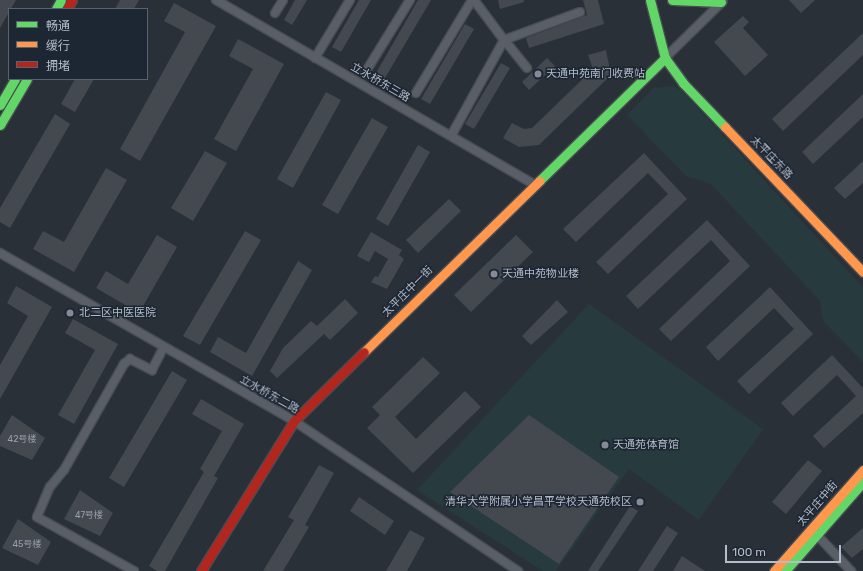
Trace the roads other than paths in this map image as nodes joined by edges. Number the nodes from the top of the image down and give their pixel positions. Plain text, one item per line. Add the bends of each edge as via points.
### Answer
1 (216, 0) edge
2 (283, 0) edge
3 (350, 0) edge
4 (410, 0) edge
5 (473, 0) edge
6 (650, 0) edge
7 (658, 0) edge
8 (672, 0) edge
9 (722, 1) edge
10 (580, 12) dead end
11 (275, 13) dead end
12 (504, 40) junction
13 (315, 58) junction
14 (665, 58) junction
15 (368, 68) dead end
16 (527, 68) dead end
17 (14, 80) edge
18 (26, 80) edge
19 (416, 93) dead end
20 (0, 105) edge
21 (0, 125) edge
22 (451, 136) junction
23 (534, 184) junction
24 (0, 253) edge
25 (863, 272) edge
26 (163, 348) junction
27 (294, 421) junction
28 (863, 470) edge
29 (863, 482) edge
30 (817, 535) junction
31 (134, 571) edge
32 (201, 571) edge
33 (518, 571) edge
34 (774, 571) edge
35 (785, 571) edge
36 (851, 571) edge

1 - 13 street, 立水桥东三路
2 - 11 street
3 - 13 street
4 - 15 street
5 - 12 street
5 - 19 street
6 - 14 street, 太平庄东路
7 - 14 street via 666,32
8 - 9 street
9 - 14 street
10 - 12 street
12 - 16 street
12 - 22 street
13 - 22 street, 立水桥东三路
14 - 23 street, 太平庄中一街
14 - 25 street, 太平庄东路 via 682,83
17 - 20 street
18 - 21 street
22 - 23 street, 立水桥东三路
23 - 27 street, 太平庄中一街
24 - 26 street, 立水桥东二路
26 - 27 street, 立水桥东二路
26 - 31 street via 152,370 130,359 124,364 64,470 50,488 37,517
27 - 32 street, 太平庄中一街
27 - 33 street, 立水桥东二路
28 - 34 street, 太平庄中街
29 - 30 street, 太平庄中街
30 - 35 street, 太平庄中街
30 - 36 street

